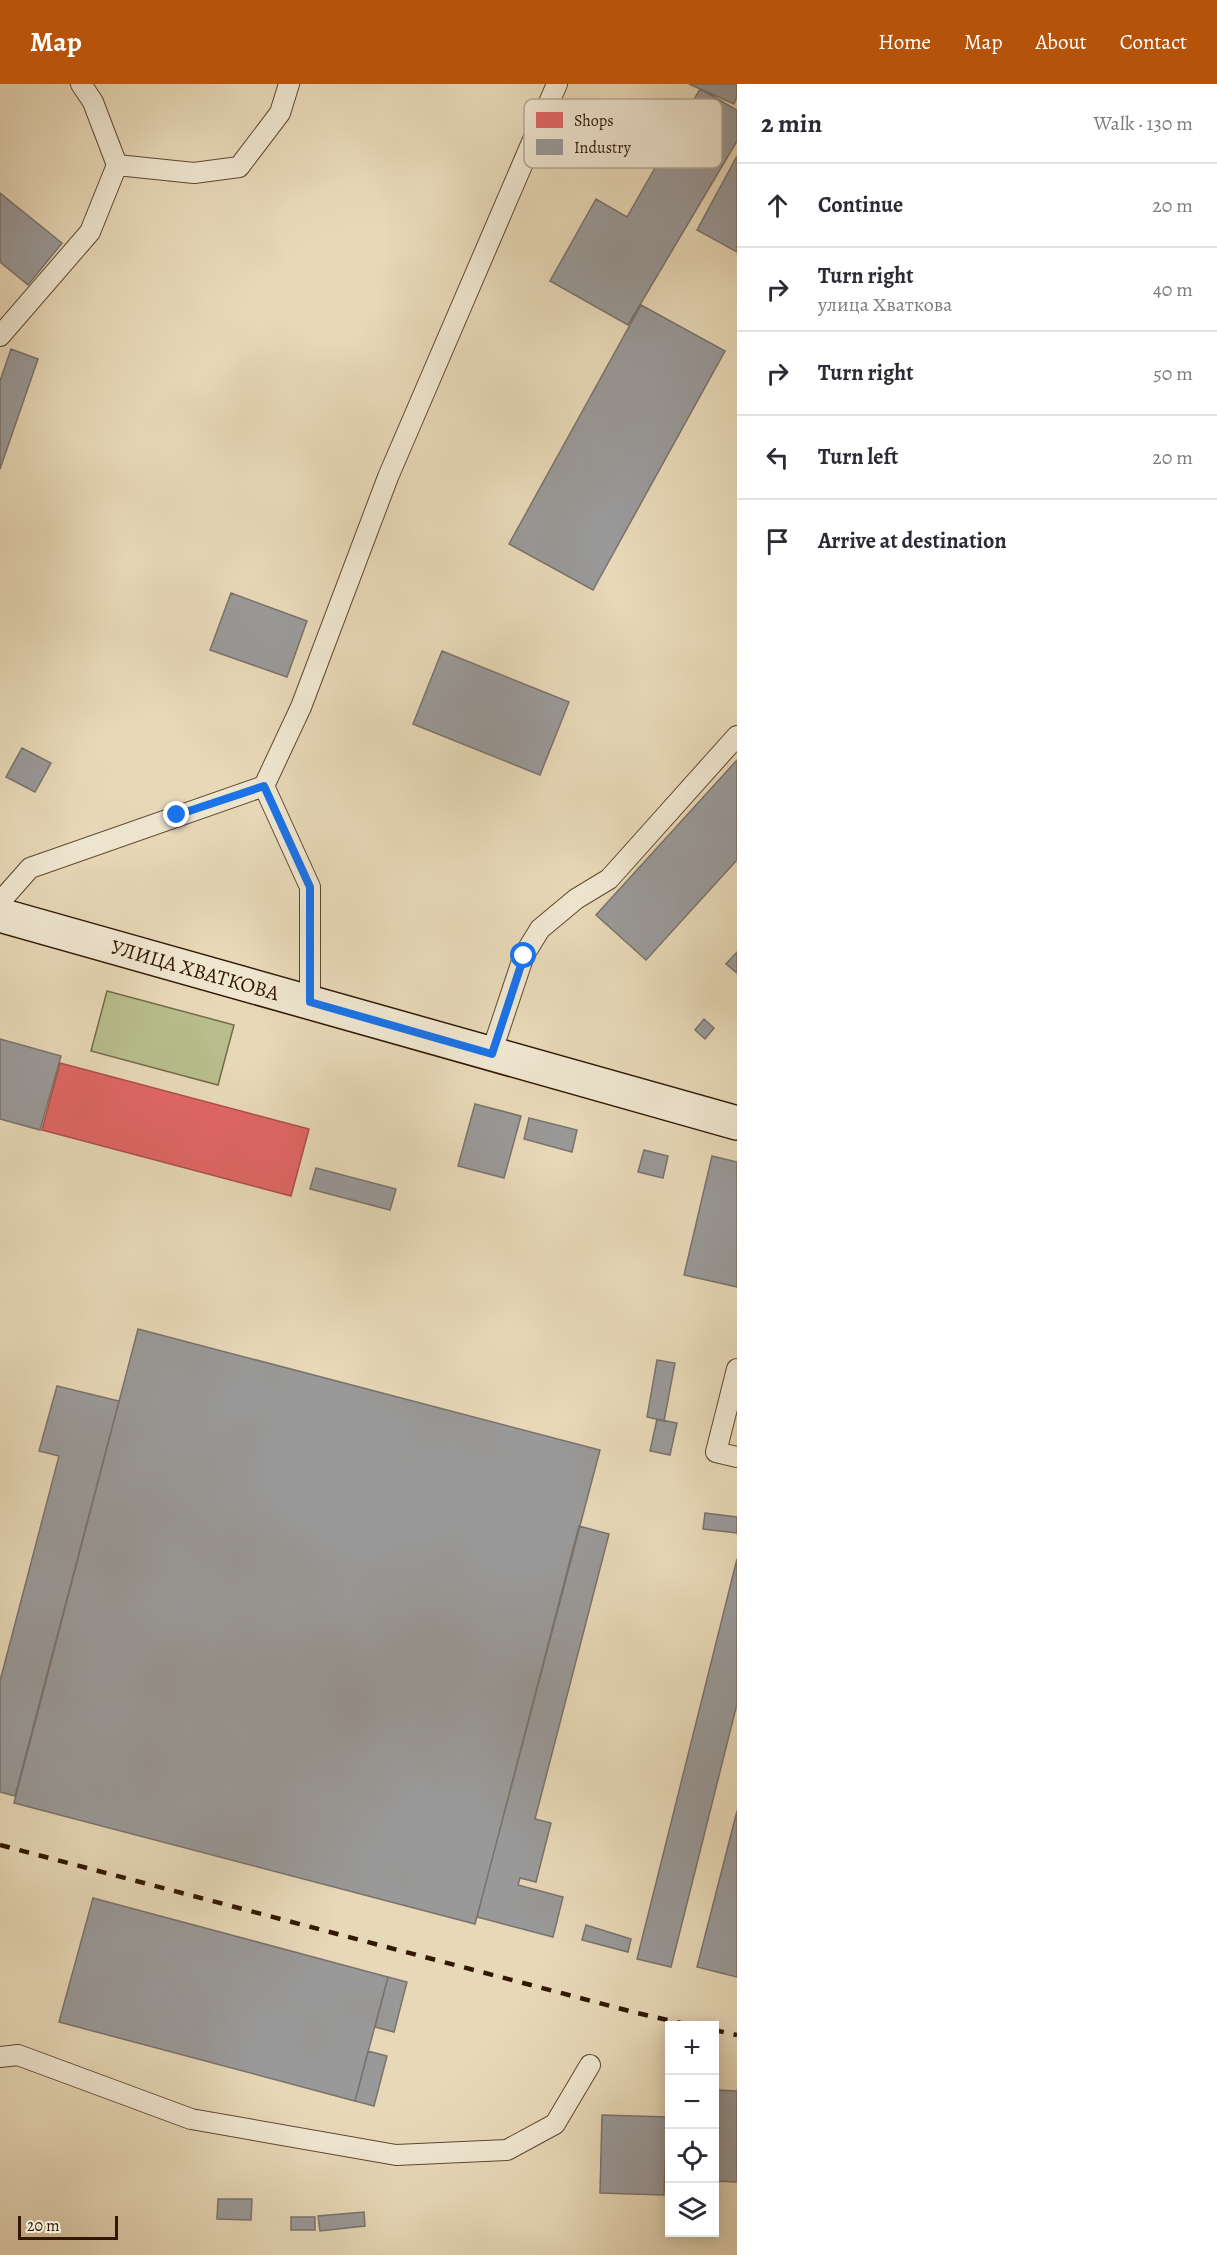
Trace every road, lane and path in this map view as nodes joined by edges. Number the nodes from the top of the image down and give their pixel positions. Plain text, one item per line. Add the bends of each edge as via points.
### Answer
1 (81, 84) edge
2 (289, 84) edge
3 (557, 84) edge
4 (551, 99) edge
5 (524, 161) edge
6 (117, 165) junction
7 (0, 336) edge
8 (737, 736) edge
9 (264, 786) junction
10 (0, 902) edge
11 (0, 915) edge
12 (310, 1002) junction
13 (492, 1054) junction
14 (737, 1123) edge
15 (737, 1369) edge
16 (737, 1458) edge
17 (0, 2056) edge
18 (590, 2065) dead end

1 - 6 lane via 93,102
2 - 6 lane via 280,113 239,166 195,173
3 - 4 lane
5 - 9 lane via 388,477 301,707
6 - 7 lane via 90,232
8 - 13 lane via 609,879 576,899 540,929 524,956
9 - 10 lane via 30,868
9 - 12 lane via 310,887
11 - 12 street, УЛИЦА ХВАТКОВА
12 - 13 street, УЛИЦА ХВАТКОВА
13 - 14 street, УЛИЦА ХВАТКОВА
15 - 16 lane via 716,1452
17 - 18 lane via 18,2055 191,2119 396,2156 507,2150 555,2124

